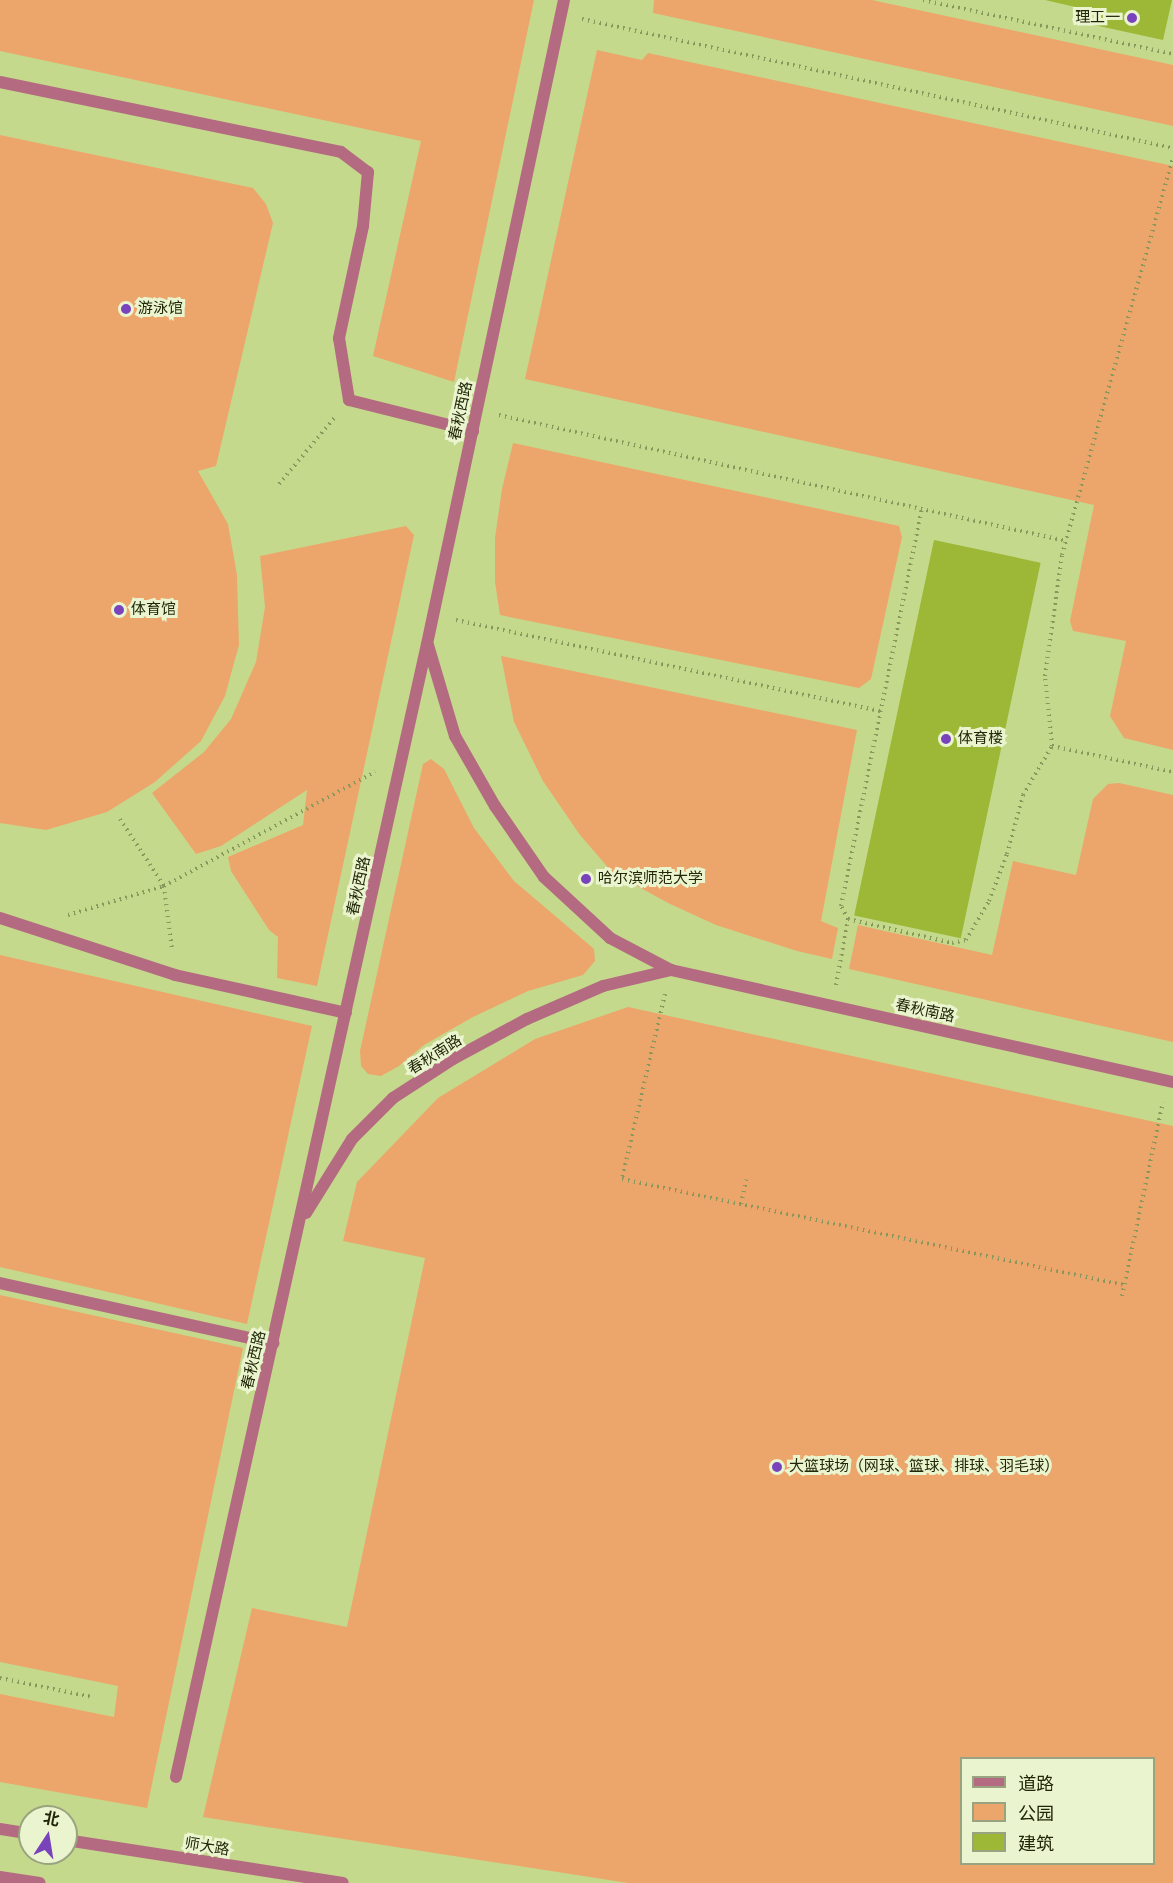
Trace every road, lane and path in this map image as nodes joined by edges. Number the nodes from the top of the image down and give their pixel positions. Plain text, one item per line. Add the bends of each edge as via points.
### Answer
1 (564, 0) edge
2 (923, 0) edge
3 (561, 15) junction
4 (1173, 54) edge
5 (0, 82) edge
6 (1173, 148) edge
7 (1173, 158) edge
8 (349, 400) junction
9 (477, 410) junction
10 (472, 431) junction
11 (279, 484) dead end
12 (922, 508) junction
13 (1066, 541) junction
14 (433, 615) junction
15 (427, 644) junction
16 (881, 711) junction
17 (1052, 746) junction
18 (402, 757) junction
19 (1173, 772) edge
20 (120, 819) dead end
21 (164, 886) junction
22 (64, 916) dead end
23 (0, 918) edge
24 (848, 919) junction
25 (671, 970) junction
26 (175, 975) junction
27 (832, 1006) junction
28 (346, 1013) junction
29 (1170, 1081) edge
30 (746, 1180) dead end
31 (741, 1204) junction
32 (300, 1222) junction
33 (0, 1283) edge
34 (1124, 1285) junction
35 (1122, 1296) dead end
36 (273, 1343) junction
37 (0, 1678) edge
38 (92, 1697) dead end
39 (176, 1777) dead end
40 (0, 1829) edge
41 (18, 1832) edge
42 (78, 1842) edge
43 (0, 1877) edge
44 (39, 1883) edge
45 (344, 1883) edge

1 - 3 street, 春秋西路
2 - 4 path
3 - 6 path
3 - 9 street, 春秋西路
5 - 8 street via 341,152 368,172 363,226 339,338
7 - 13 path
8 - 10 street
8 - 11 path
9 - 10 street, 春秋西路
9 - 12 path
10 - 14 street, 春秋西路
12 - 13 path
12 - 16 path
13 - 17 path via 1045,676
14 - 15 street, 春秋西路
14 - 16 path
15 - 18 street, 春秋西路
15 - 25 street, 春秋南路 via 455,736 495,806 544,877 610,938
16 - 24 path via 841,906
17 - 19 path
17 - 24 path via 1023,795 989,901 966,940 952,943
18 - 21 path
18 - 28 street, 春秋西路
20 - 21 path
21 - 22 path
21 - 26 path
23 - 26 street
24 - 27 path
25 - 27 street, 春秋南路
25 - 31 path via 622,1179
25 - 32 street, 春秋南路 via 603,986 527,1019 453,1059 393,1098 352,1139
26 - 28 street
27 - 29 street, 春秋南路
28 - 32 street, 春秋西路
29 - 34 path
30 - 31 path
31 - 34 path
32 - 36 street, 春秋西路
33 - 36 street
34 - 35 path
36 - 39 street, 春秋西路
37 - 38 path
40 - 41 street
42 - 45 street, 师大路
43 - 44 street

